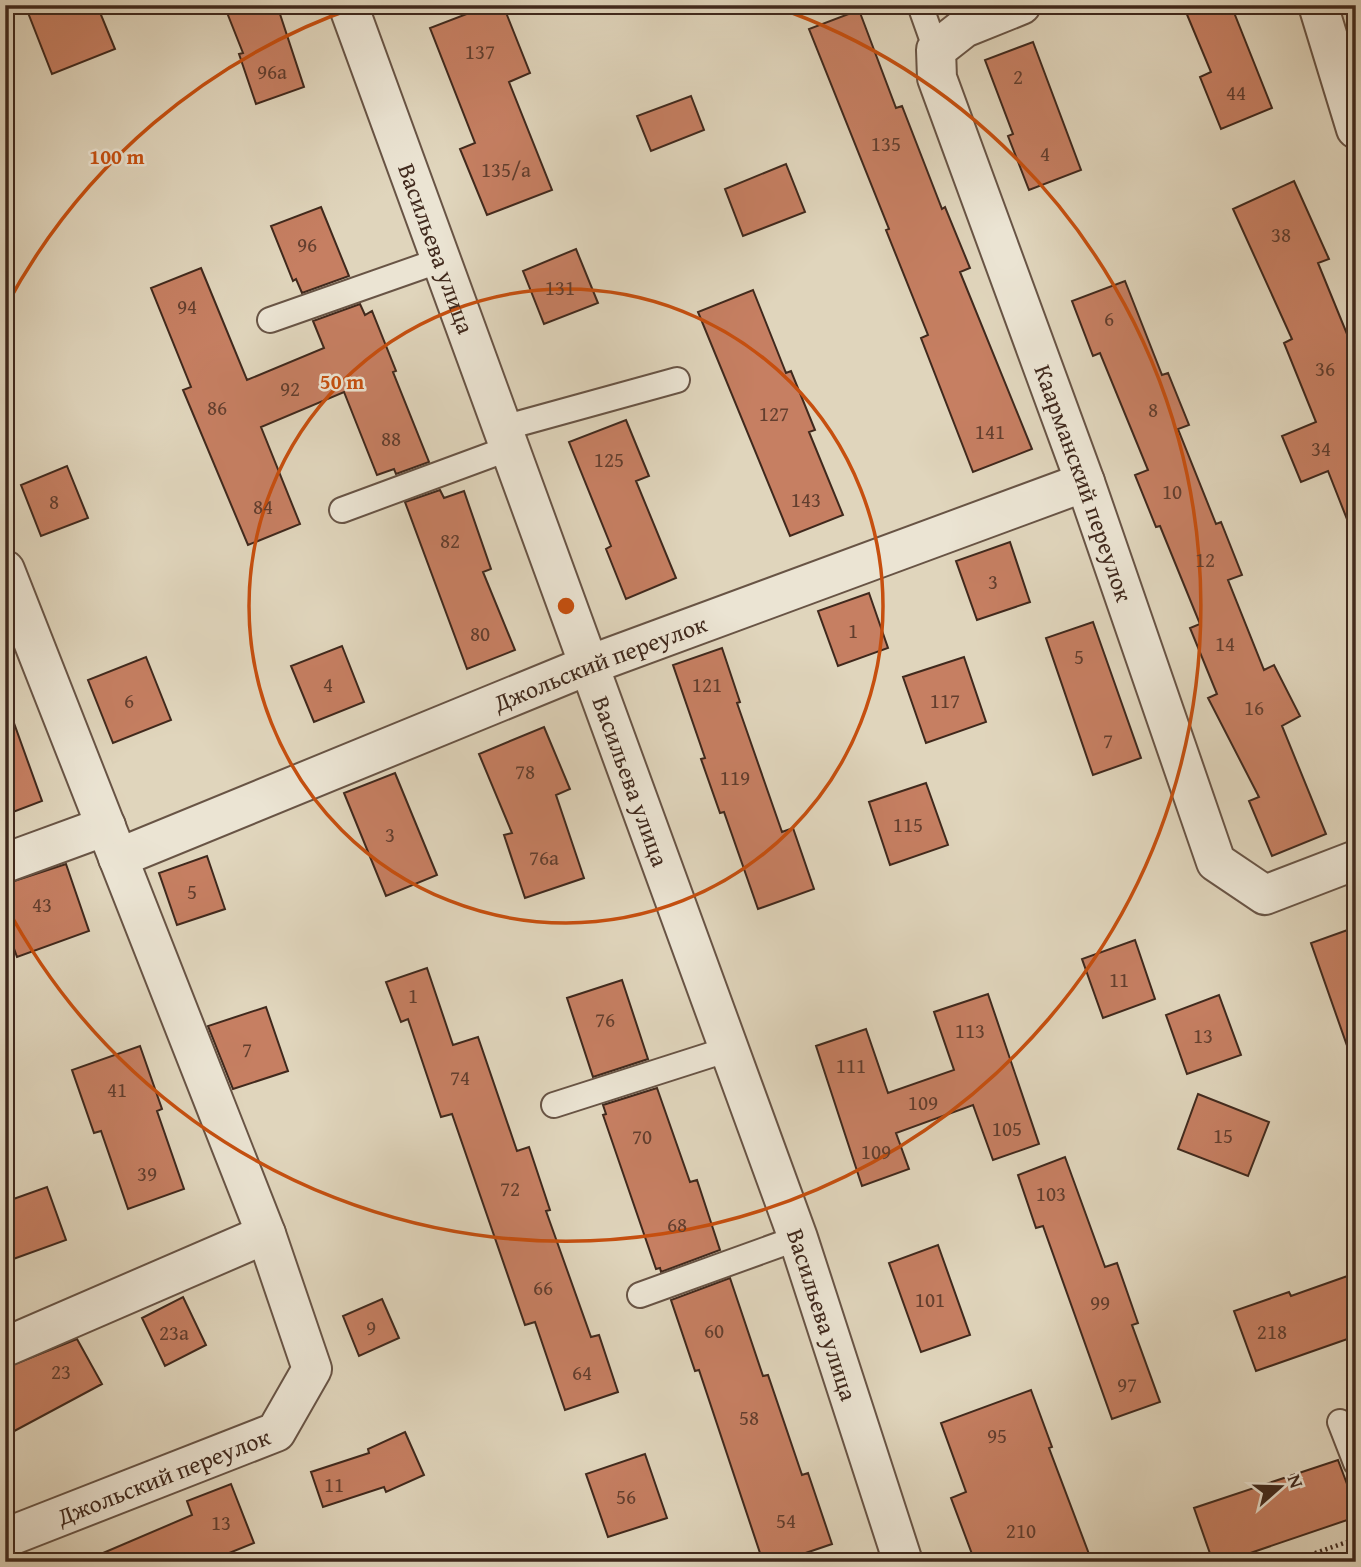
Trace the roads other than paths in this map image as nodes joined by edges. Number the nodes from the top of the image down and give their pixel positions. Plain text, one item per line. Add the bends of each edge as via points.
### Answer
1 (348, 5) edge
2 (920, 5) edge
3 (1021, 5) edge
4 (1318, 5) edge
5 (936, 51) junction
6 (1356, 129) edge
7 (442, 260) junction
8 (270, 320) dead end
9 (677, 380) dead end
10 (506, 438) junction
11 (1085, 482) junction
12 (342, 510) dead end
13 (5, 570) edge
14 (589, 665) junction
15 (112, 842) junction
16 (1356, 860) edge
17 (5, 863) edge
18 (729, 1049) junction
19 (554, 1105) dead end
20 (266, 1234) junction
21 (798, 1238) junction
22 (640, 1295) dead end
23 (5, 1347) edge
24 (1340, 1422) dead end
25 (1356, 1463) edge
26 (5, 1538) edge
27 (903, 1562) edge

1 - 7 street, Васильева улица
2 - 5 lane
3 - 5 street via 964,28
4 - 6 street
5 - 11 street, Каарманский переулок via 937,78
7 - 8 lane
7 - 10 street, Васильева улица
9 - 10 lane
10 - 12 lane
10 - 14 street, Васильева улица
11 - 14 street, Джольский переулок
11 - 16 street, Каарманский переулок via 1216,862 1265,895
13 - 15 street, Джольский переулок
14 - 15 street, Джольский переулок
14 - 18 street, Васильева улица
15 - 17 street, Джольский переулок
15 - 20 street, Джольский переулок
18 - 19 lane
18 - 21 street, Васильева улица
20 - 23 street
20 - 26 street, Джольский переулок via 312,1369 276,1432
21 - 22 lane
21 - 27 street, Васильева улица
24 - 25 lane

